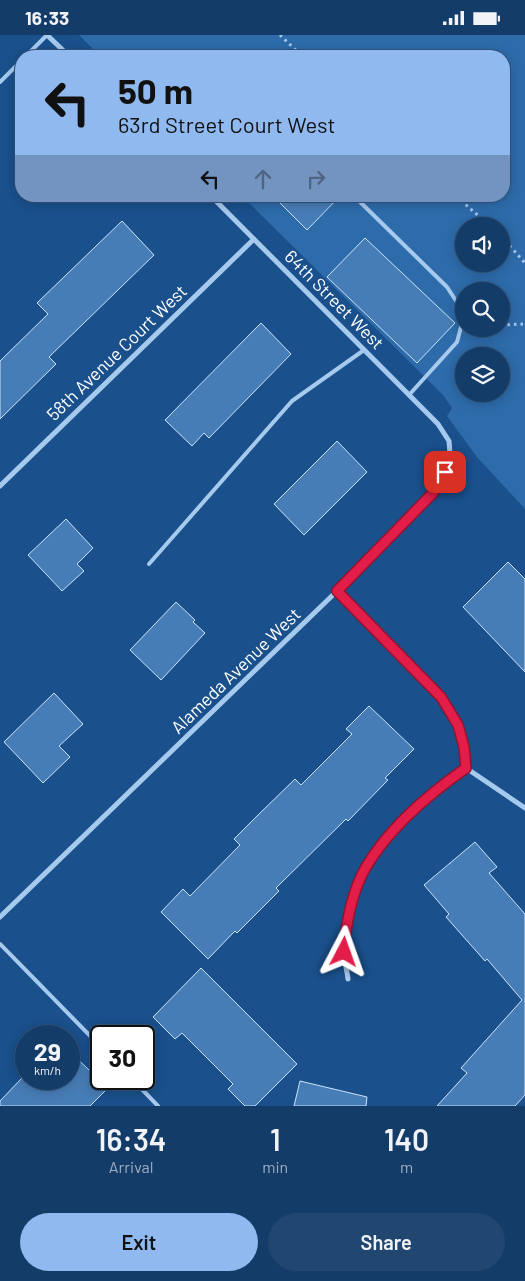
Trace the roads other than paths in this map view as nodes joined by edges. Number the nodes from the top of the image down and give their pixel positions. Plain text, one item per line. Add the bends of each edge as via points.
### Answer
1 (47, 35) edge
2 (32, 50) edge
3 (63, 50) edge
4 (15, 67) edge
5 (0, 82) edge
6 (217, 202) edge
7 (360, 202) edge
8 (254, 239) junction
9 (455, 300) edge
10 (458, 337) edge
11 (364, 350) junction
12 (409, 395) junction
13 (438, 425) joint
14 (0, 486) edge
15 (150, 564) dead end
16 (337, 591) junction
17 (466, 768) junction
18 (525, 808) edge
19 (0, 917) edge
20 (0, 944) edge
21 (348, 979) dead end
22 (90, 1036) edge
23 (143, 1090) edge
24 (158, 1106) edge

1 - 2 lane
1 - 3 street
4 - 5 lane
6 - 8 street, 64th Street West
7 - 9 lane via 447,287
8 - 11 street, 64th Street West
8 - 14 street, 58th Avenue Court West
10 - 12 lane
11 - 12 street, 64th Street West
11 - 15 lane via 292,401
12 - 13 street, 64th Street West
13 - 16 street, Alameda Avenue West via 449,441 450,454 445,472 433,493
16 - 17 street via 441,697 458,725
16 - 19 street, Alameda Avenue West
17 - 18 street
17 - 21 street via 408,816 365,869 352,899 345,928
20 - 22 lane
23 - 24 lane

